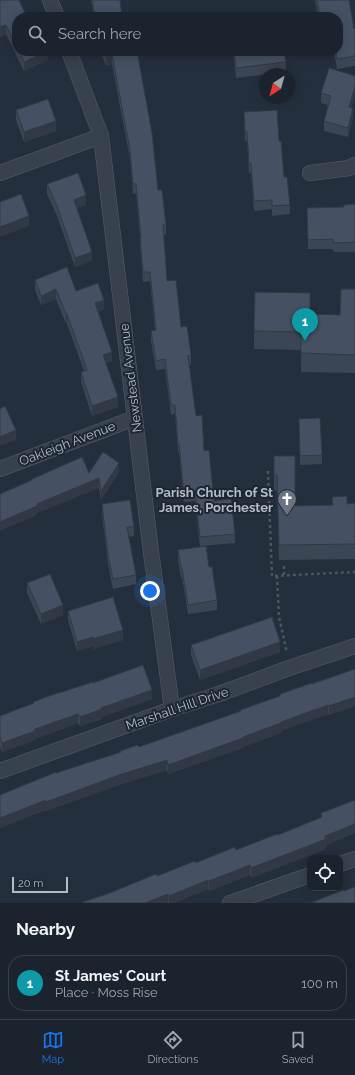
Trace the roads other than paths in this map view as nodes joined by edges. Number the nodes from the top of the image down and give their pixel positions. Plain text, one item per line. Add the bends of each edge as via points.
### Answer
1 (50, 0) edge
2 (55, 12) edge
3 (71, 56) edge
4 (101, 136) junction
5 (355, 165) edge
6 (0, 173) edge
7 (310, 173) dead end
8 (135, 418) junction
9 (0, 468) edge
10 (355, 646) edge
11 (172, 709) junction
12 (0, 771) edge
13 (355, 859) edge
14 (343, 863) edge
15 (307, 876) edge
16 (230, 903) edge

1 - 2 street
3 - 4 street, Newstead Avenue
4 - 6 street
4 - 8 street, Newstead Avenue
5 - 7 street
8 - 9 street, Oakleigh Avenue
8 - 11 street, Newstead Avenue
10 - 11 street, Marshall Hill Drive
11 - 12 street, Marshall Hill Drive
13 - 14 street
15 - 16 street

